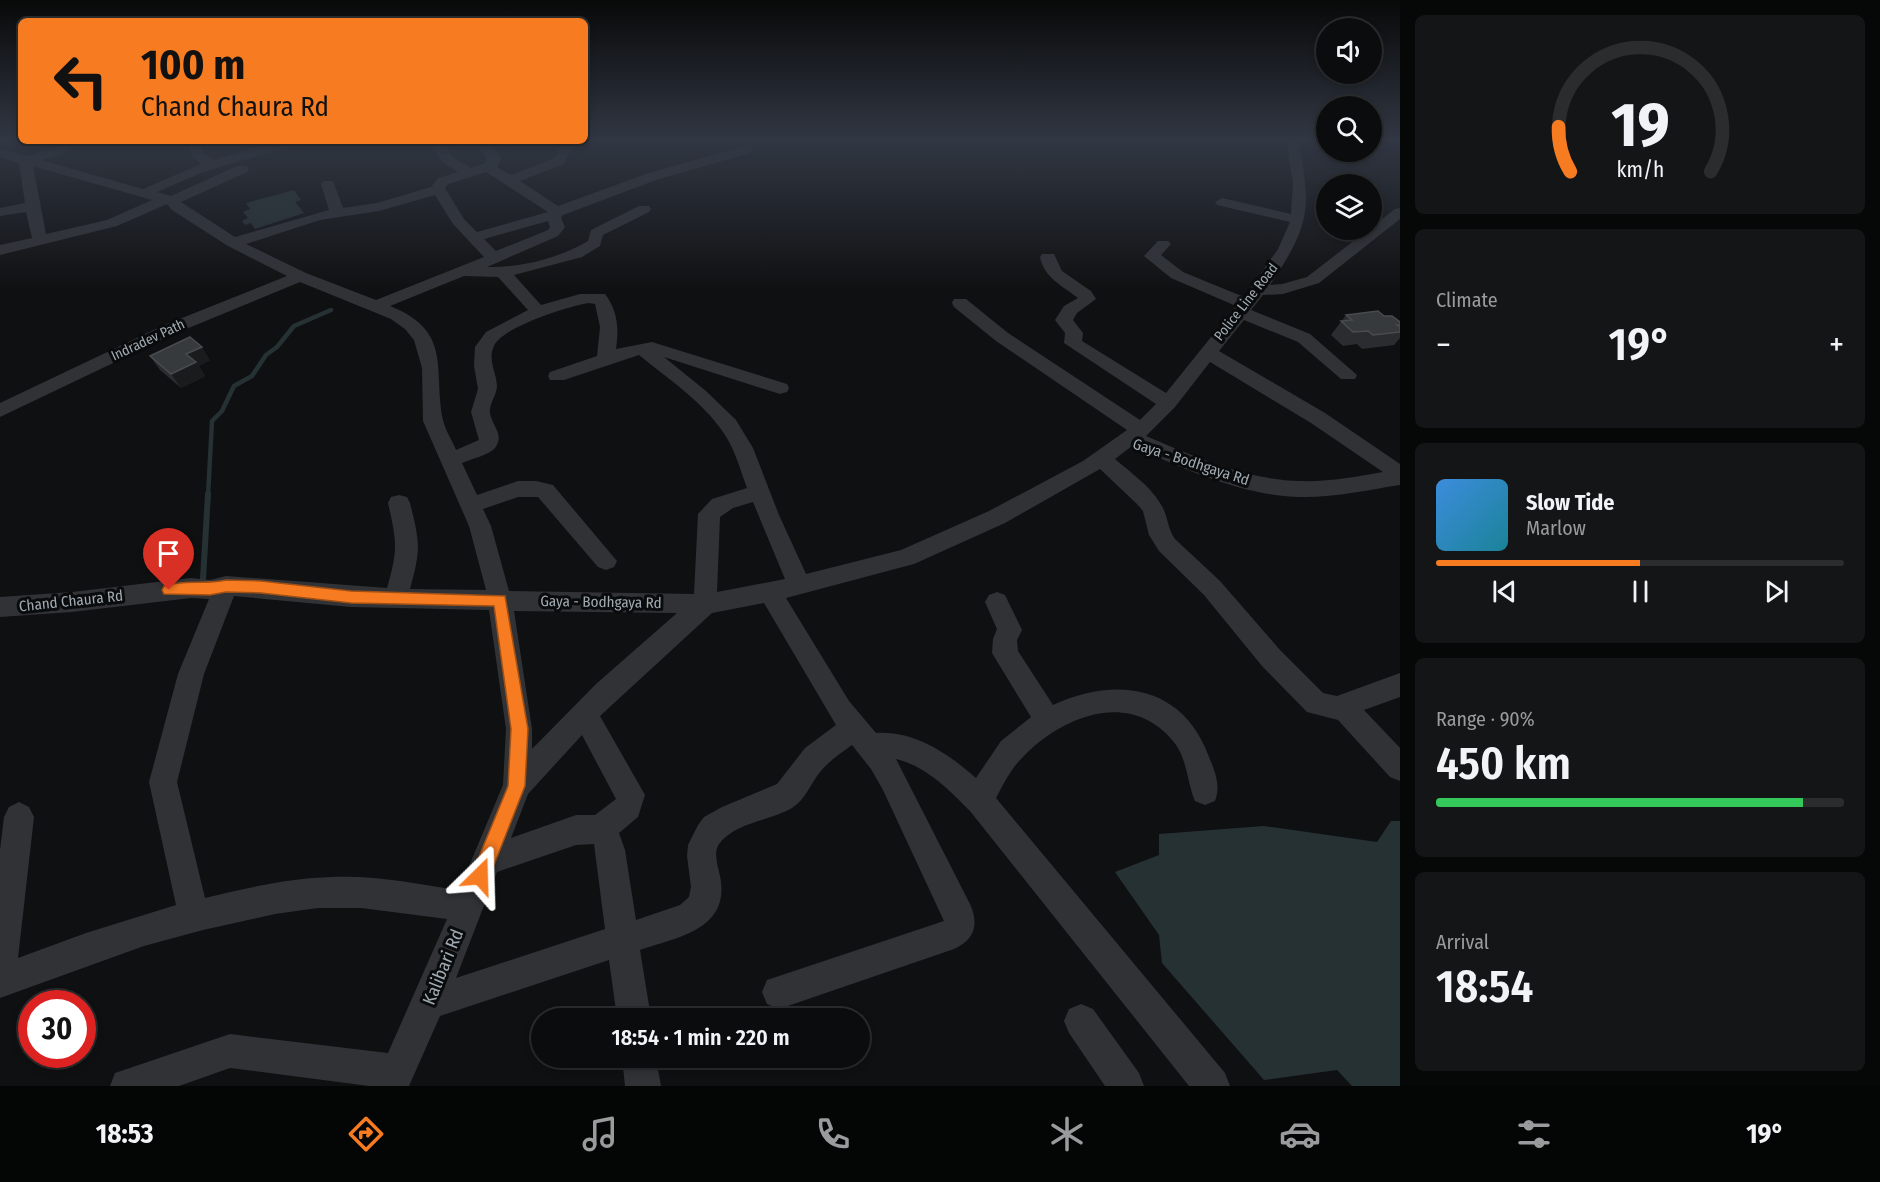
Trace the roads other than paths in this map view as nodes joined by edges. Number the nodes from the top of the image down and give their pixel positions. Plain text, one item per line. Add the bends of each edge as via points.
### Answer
1 (29, 190) edge
2 (132, 190) edge
3 (152, 190) edge
4 (193, 190) edge
5 (330, 190) edge
6 (443, 190) edge
7 (521, 190) edge
8 (618, 190) edge
9 (1300, 190) edge
10 (460, 192) dead end
11 (145, 193) junction
12 (443, 195) junction
13 (168, 200) junction
14 (1222, 202) dead end
15 (33, 206) junction
16 (575, 206) junction
17 (644, 209) dead end
18 (0, 212) edge
19 (1400, 212) edge
20 (337, 213) junction
21 (555, 214) junction
22 (1298, 220) junction
23 (606, 227) junction
24 (474, 237) junction
25 (40, 240) junction
26 (233, 243) junction
27 (1163, 244) dead end
28 (0, 250) edge
29 (1048, 257) dead end
30 (498, 265) junction
31 (300, 276) junction
32 (1258, 290) junction
33 (960, 303) dead end
34 (377, 306) junction
35 (1243, 308) junction
36 (538, 311) junction
37 (643, 349) junction
38 (1207, 352) junction
39 (605, 359) junction
40 (1348, 375) dead end
41 (558, 376) dead end
42 (780, 388) dead end
43 (1168, 404) junction
44 (0, 411) edge
45 (1136, 434) junction
46 (1101, 458) junction
47 (450, 460) junction
48 (1400, 476) edge
49 (759, 493) junction
50 (399, 503) dead end
51 (472, 505) junction
52 (606, 561) dead end
53 (799, 585) junction
54 (226, 586) junction
55 (770, 592) junction
56 (396, 599) junction
57 (500, 600) junction
58 (997, 602) dead end
59 (705, 604) junction
60 (0, 607) edge
61 (1400, 685) edge
62 (1342, 706) junction
63 (584, 714) junction
64 (1047, 720) junction
65 (862, 737) junction
66 (1400, 768) edge
67 (517, 786) junction
68 (1205, 791) dead end
69 (980, 801) junction
70 (19, 817) dead end
71 (599, 829) junction
72 (486, 861) junction
73 (468, 907) junction
74 (194, 916) junction
75 (624, 938) junction
76 (0, 972) edge
77 (0, 982) edge
78 (779, 992) dead end
79 (429, 1003) junction
80 (633, 1008) edge
81 (1081, 1021) dead end
82 (640, 1068) edge
83 (394, 1079) edge
84 (128, 1086) edge
85 (643, 1086) edge
86 (1126, 1086) edge
87 (1212, 1086) edge

1 - 15 street
2 - 11 street
3 - 11 street
4 - 13 street
5 - 20 street
6 - 12 street
7 - 21 street
8 - 16 street
9 - 22 street, Police Line Road
10 - 12 street via 453,199
11 - 13 street
12 - 20 street
12 - 24 street via 458,221
13 - 25 street via 120,220
13 - 26 street
14 - 22 street
15 - 18 street
15 - 25 street
16 - 21 street
16 - 23 street
17 - 23 street
19 - 32 street via 1313,280 1283,289
20 - 26 street
21 - 24 street
21 - 30 street via 558,226 553,233
22 - 32 street, Police Line Road via 1286,249
23 - 30 street via 594,236 595,243 580,252 531,267
24 - 30 street
25 - 28 street
26 - 31 street
27 - 35 street via 1152,256 1172,272
29 - 43 street via 1054,272 1088,299 1070,310 1064,320 1074,333 1073,343
30 - 34 street via 440,279
30 - 36 street
31 - 34 street
31 - 44 street, Indradev Path via 168,330
32 - 35 street, Police Line Road
33 - 45 street
34 - 47 street via 403,319 423,339 431,368 433,421
35 - 38 street, Police Line Road
35 - 40 street via 1304,338
36 - 39 street via 593,298 602,301 609,329
36 - 47 street via 485,341 482,352 487,388 480,408 490,441 487,446
37 - 39 street
37 - 42 street via 660,349
37 - 49 street via 729,425 743,448
38 - 43 street, Police Line Road
38 - 48 street via 1318,418
39 - 41 street
43 - 45 street, Police Line Road
45 - 46 street, Gaya - Bodhgaya Rd
45 - 48 street, Gaya - Bodhgaya Rd via 1210,471 1286,489 1324,488
46 - 53 street, Gaya - Bodhgaya Rd via 997,517 906,558
46 - 62 street via 1146,499 1167,545 1212,588 1306,696 1326,707
47 - 51 street
49 - 53 street
49 - 59 street via 723,503 709,514
50 - 56 street via 408,554
51 - 52 street via 535,486 545,491
51 - 57 street
53 - 55 street, Gaya - Bodhgaya Rd
54 - 56 street, Chand Chaura Rd
54 - 60 street, Chand Chaura Rd
54 - 74 street via 191,674 163,782
55 - 59 street, Gaya - Bodhgaya Rd
55 - 65 street via 840,710
56 - 57 street, Chand Chaura Rd
57 - 59 street, Gaya - Bodhgaya Rd
57 - 67 street, Kalibari Rd via 519,729
58 - 64 street via 1010,630 1005,652
59 - 63 street
61 - 62 street
62 - 66 street
63 - 67 street
63 - 71 street via 631,795 632,804 627,810
64 - 68 street via 1100,700 1147,705 1173,720 1183,732
64 - 69 street via 1009,752
65 - 69 street via 934,762
65 - 75 street via 823,750 794,789 712,830 702,847 708,895 700,910 689,918
65 - 78 street via 893,780 959,915 960,926 954,933
67 - 72 street, Kalibari Rd
69 - 87 street
70 - 76 street
71 - 72 street via 576,830
71 - 75 street via 610,850
72 - 73 street, Kalibari Rd
73 - 74 street via 345,892 295,896
73 - 79 street, Kalibari Rd
74 - 77 street via 74,952
75 - 79 street
75 - 80 street
79 - 83 street, Kalibari Rd
81 - 86 street
82 - 85 street
83 - 84 street via 230,1051

